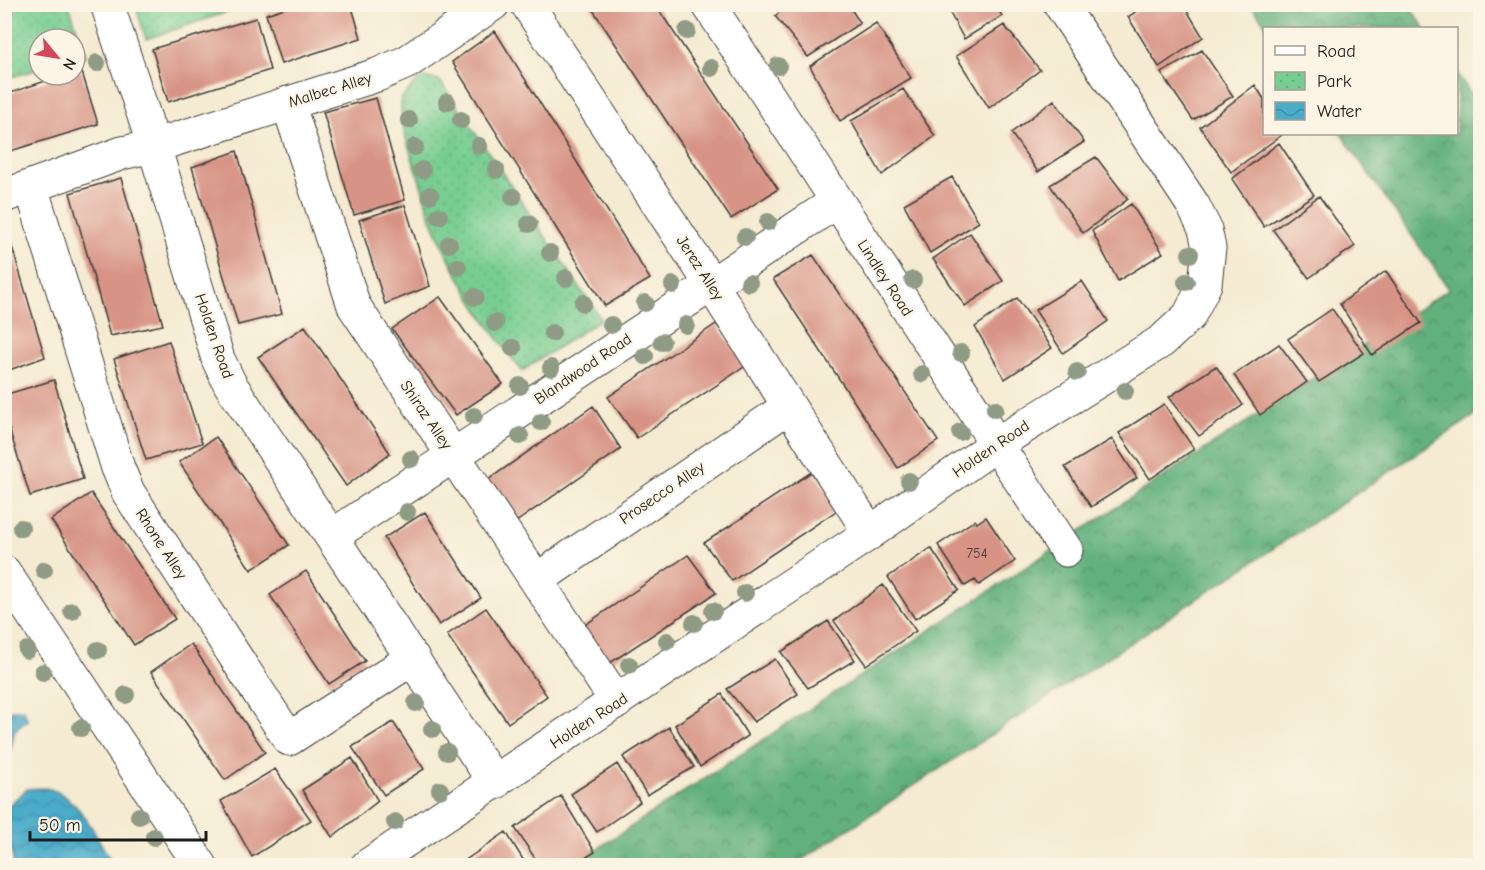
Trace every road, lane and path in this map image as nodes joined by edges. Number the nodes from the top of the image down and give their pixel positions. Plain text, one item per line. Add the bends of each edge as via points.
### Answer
1 (107, 4) edge
2 (494, 4) edge
3 (526, 4) edge
4 (708, 4) edge
5 (1060, 4) edge
6 (288, 103) junction
7 (154, 146) junction
8 (18, 191) edge
9 (836, 202) junction
10 (711, 284) junction
11 (788, 407) junction
12 (995, 445) junction
13 (453, 455) junction
14 (870, 533) junction
15 (332, 536) junction
16 (1065, 550) dead end
17 (4, 572) edge
18 (537, 580) junction
19 (413, 658) junction
20 (617, 702) junction
21 (495, 783) junction
22 (201, 866) edge
23 (367, 866) edge

1 - 7 street, Holden Road
2 - 6 street, Malbec Alley via 407,62
3 - 10 street, Jerez Alley
4 - 9 street, Lindley Road
5 - 12 street, Holden Road via 1193,205 1205,229 1209,266 1199,301 1162,341
6 - 7 street, Malbec Alley
6 - 13 street, Shiraz Alley via 354,306
7 - 8 street, Rhone Alley via 122,153
7 - 15 street, Holden Road via 218,359 230,384
8 - 19 street, Rhone Alley via 128,492 289,739
9 - 10 street, Blandwood Road
9 - 12 street, Lindley Road
10 - 11 street, Jerez Alley
10 - 13 street, Blandwood Road
11 - 14 street, Jerez Alley
11 - 18 street, Prosecco Alley
12 - 14 street, Holden Road
12 - 16 street, Lindley Road
13 - 15 street, Blandwood Road
13 - 18 street, Shiraz Alley
14 - 20 street, Holden Road
15 - 19 street, Holden Road
17 - 22 street
18 - 20 street, Shiraz Alley
19 - 21 street, Holden Road
20 - 21 street, Holden Road
21 - 23 street, Holden Road

